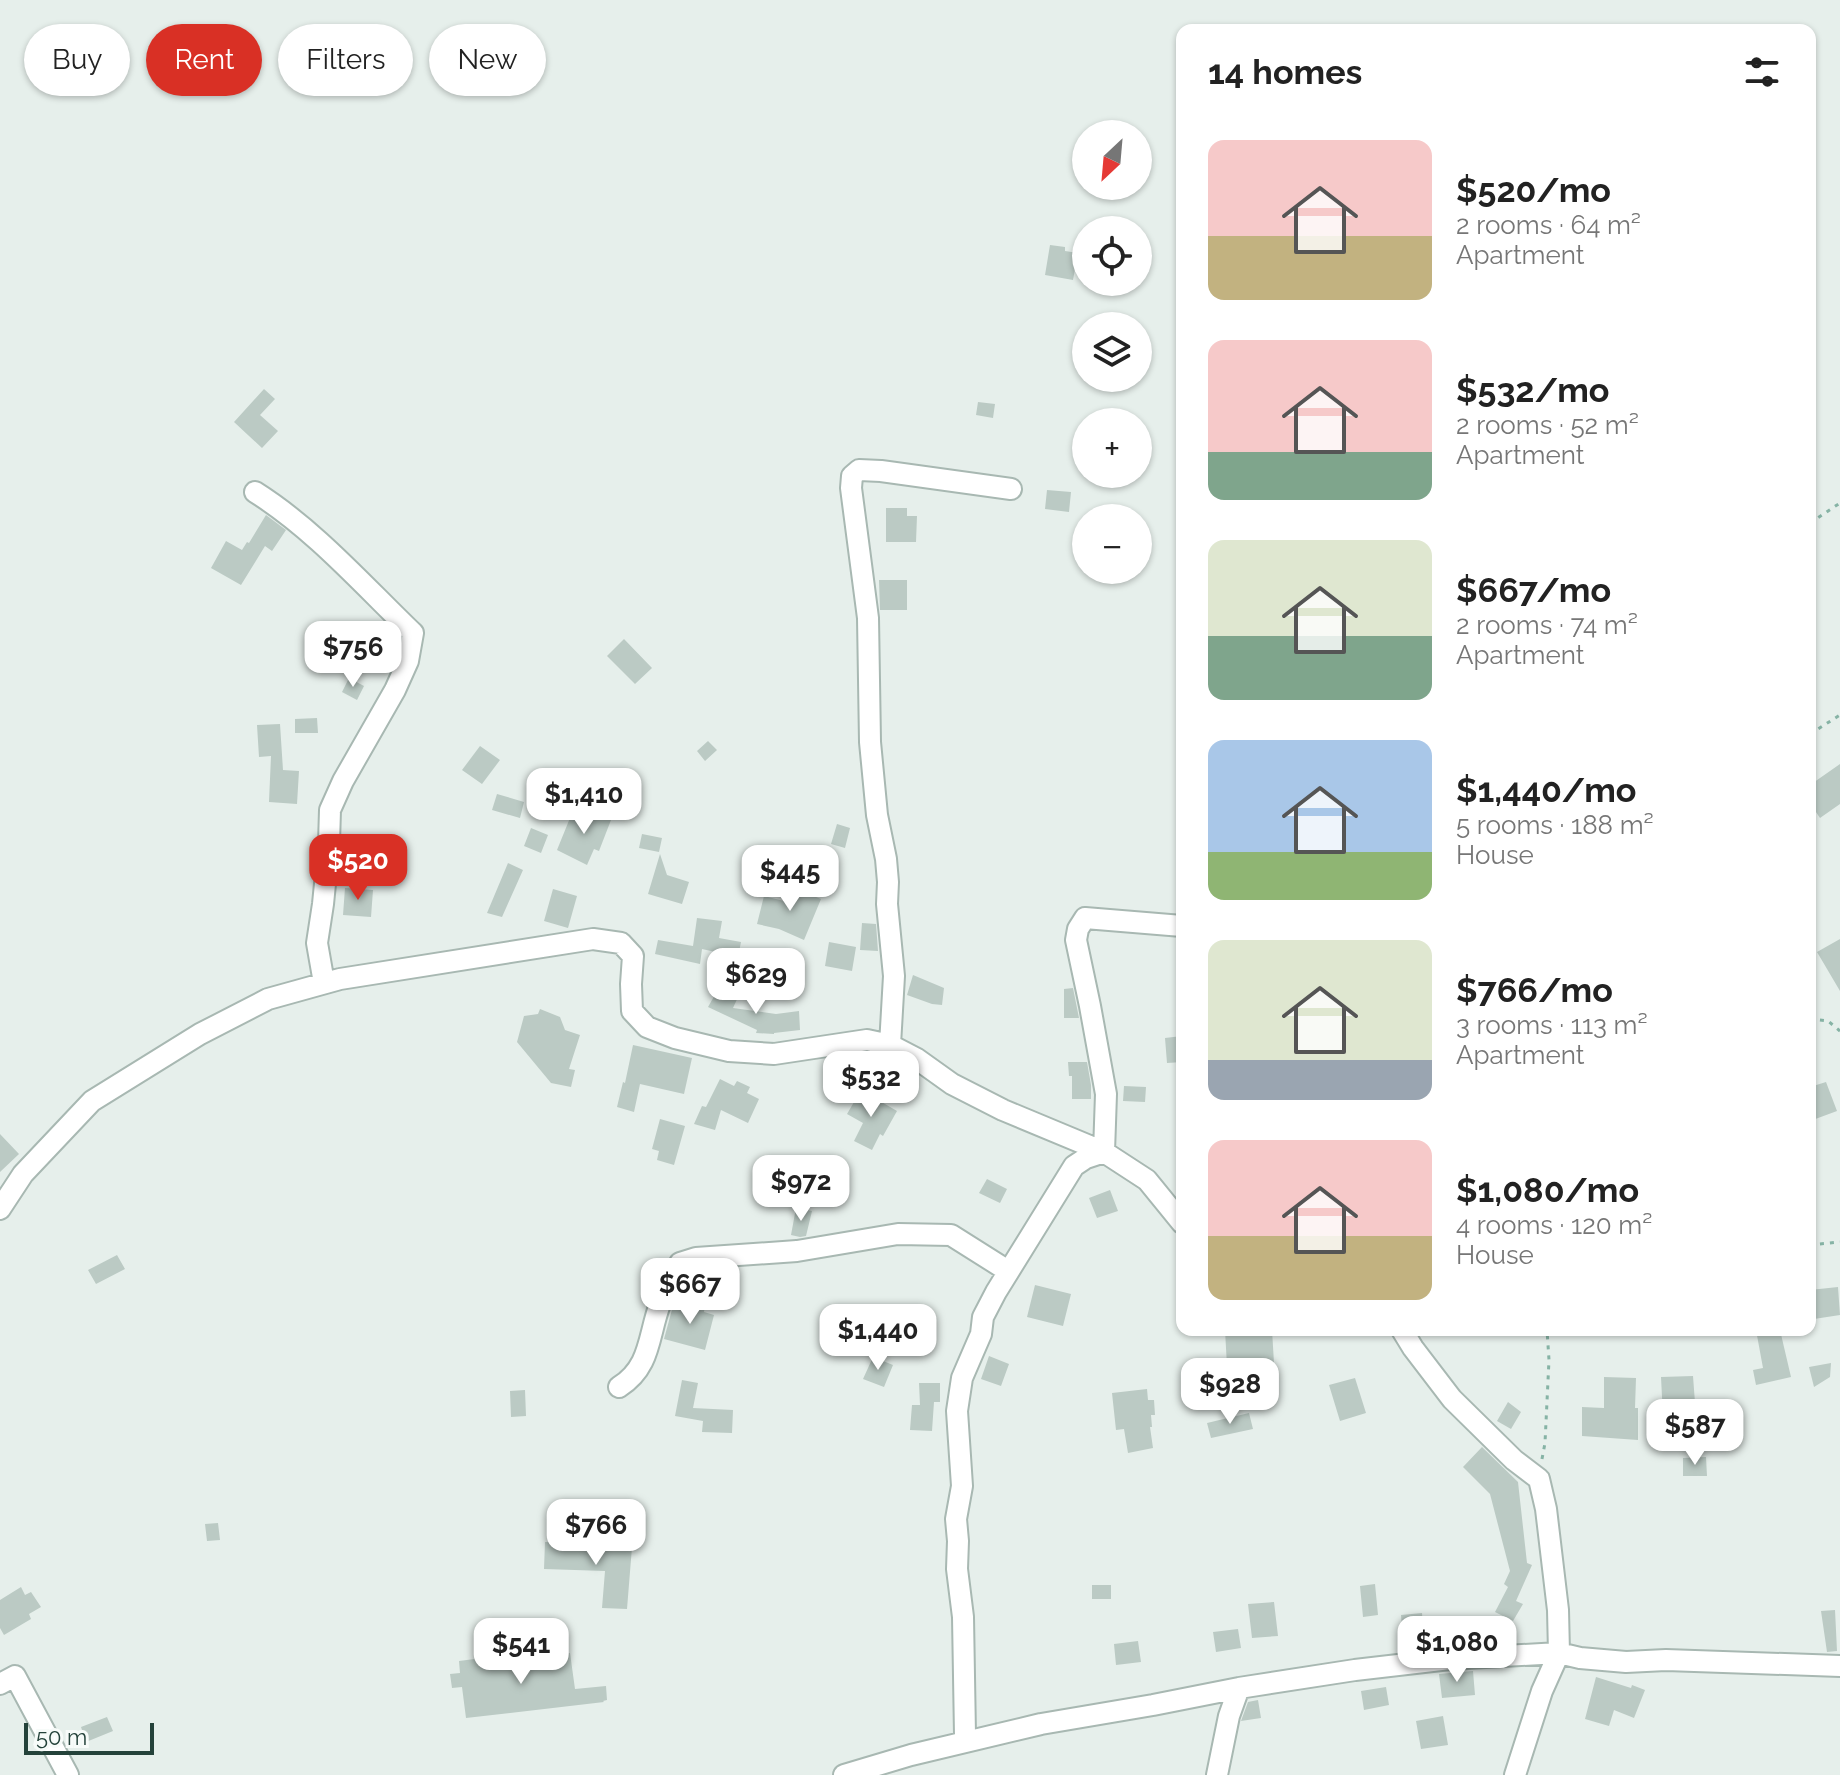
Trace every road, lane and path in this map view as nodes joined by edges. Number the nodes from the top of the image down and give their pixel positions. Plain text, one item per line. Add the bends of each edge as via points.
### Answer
1 (1011, 489) dead end
2 (255, 492) dead end
3 (1840, 503) edge
4 (1816, 520) edge
5 (1840, 715) edge
6 (1816, 730) edge
7 (1176, 926) edge
8 (324, 983) junction
9 (1816, 1020) edge
10 (1840, 1031) edge
11 (890, 1045) junction
12 (1104, 1152) junction
13 (0, 1209) edge
14 (1176, 1216) edge
15 (1840, 1242) edge
16 (1816, 1244) edge
17 (1008, 1271) junction
18 (1406, 1336) edge
19 (1547, 1336) edge
20 (619, 1387) dead end
21 (1539, 1479) junction
22 (1559, 1653) junction
23 (1840, 1666) edge
24 (0, 1684) edge
25 (1239, 1688) junction
26 (965, 1735) dead end
27 (68, 1775) edge
28 (844, 1775) edge
29 (1217, 1775) edge
30 (1515, 1775) edge

1 - 11 street via 881,471 859,470 852,476 868,618 871,756 888,882 894,976
2 - 8 street via 326,546 413,633 395,690 330,810 317,943
3 - 4 path
5 - 6 path
7 - 12 street via 1085,918 1078,929 1106,1094
8 - 11 street via 593,939 621,943 633,956 632,1011 647,1027 675,1038 729,1051 774,1054 867,1040
8 - 13 street via 268,999 92,1101 23,1174
9 - 10 path
11 - 12 street via 1003,1110
12 - 14 street via 1147,1180
12 - 17 street via 1074,1166
15 - 16 path
17 - 20 street via 951,1235 898,1234 785,1253 696,1258 680,1263 643,1360 636,1374
17 - 26 street via 983,1317 957,1411
18 - 21 street via 1452,1399
19 - 21 path
21 - 22 street
22 - 23 street via 1626,1662
22 - 25 street via 1450,1659
22 - 30 street
24 - 27 street via 15,1676
25 - 28 street via 1041,1724
25 - 29 street

